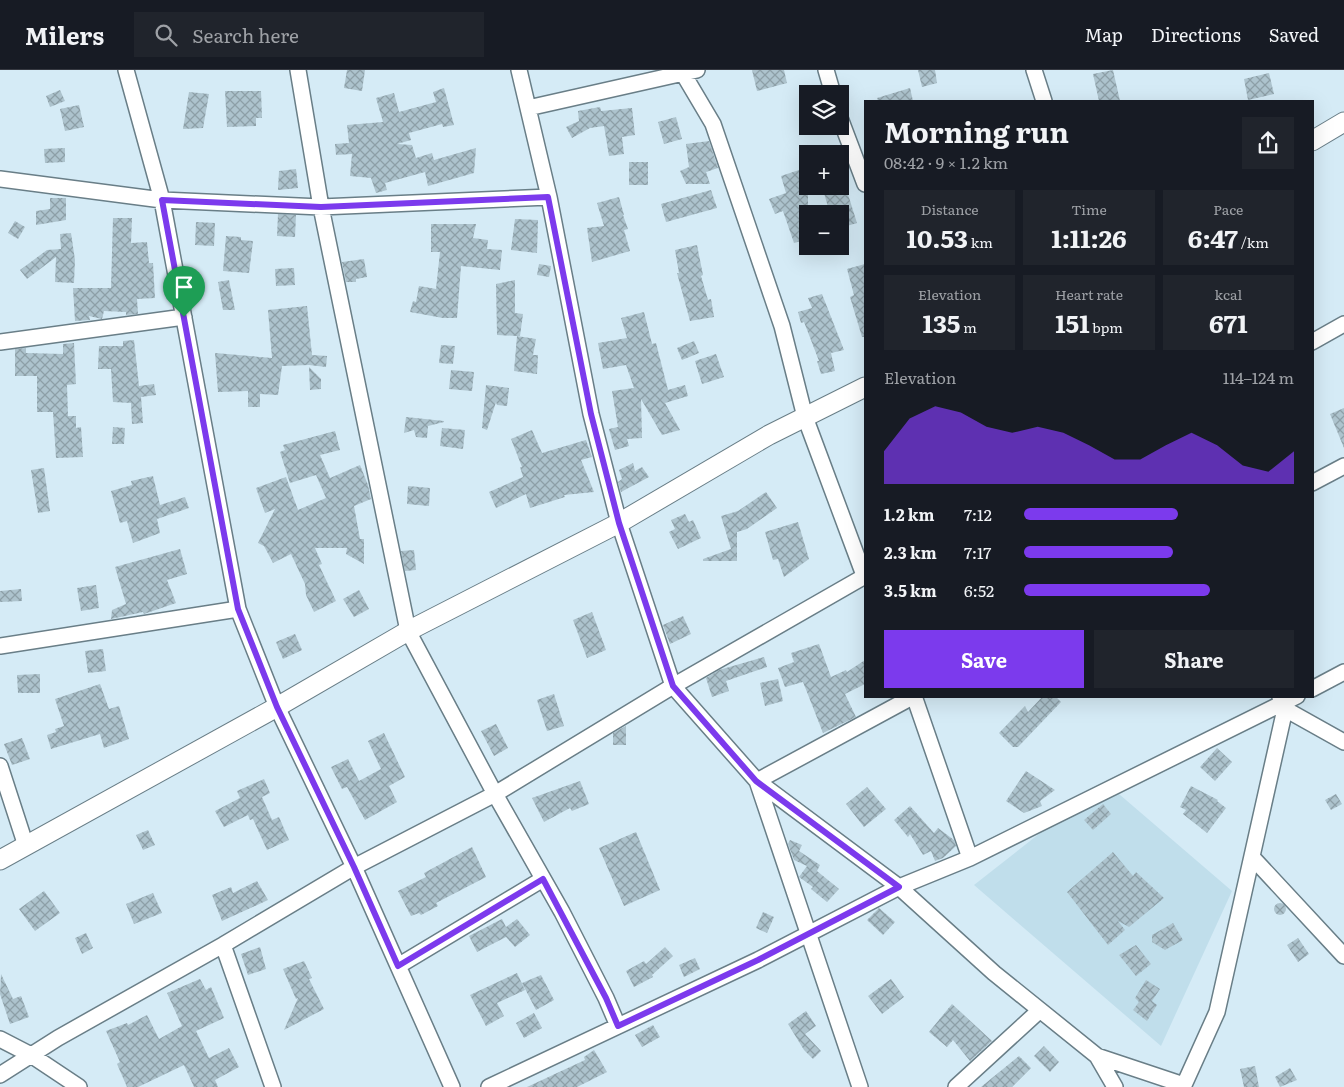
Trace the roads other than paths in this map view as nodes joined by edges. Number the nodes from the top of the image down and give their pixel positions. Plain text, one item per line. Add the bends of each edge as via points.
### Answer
1 (126, 70) edge
2 (298, 70) edge
3 (519, 70) edge
4 (826, 70) edge
5 (1034, 70) edge
6 (686, 71) edge
7 (830, 85) edge
8 (1044, 100) edge
9 (528, 108) junction
10 (1344, 122) edge
11 (846, 135) edge
12 (1314, 140) edge
13 (0, 179) edge
14 (864, 181) edge
15 (548, 197) junction
16 (162, 200) junction
17 (321, 207) junction
18 (184, 317) junction
19 (1344, 324) edge
20 (1314, 341) edge
21 (0, 342) edge
22 (864, 387) edge
23 (805, 416) junction
24 (1344, 466) edge
25 (1314, 482) edge
26 (619, 523) junction
27 (864, 574) edge
28 (864, 578) edge
29 (238, 609) junction
30 (408, 631) junction
31 (0, 646) edge
32 (1344, 672) edge
33 (673, 686) junction
34 (1314, 688) edge
35 (910, 698) edge
36 (915, 698) edge
37 (1282, 703) edge
38 (277, 707) junction
39 (1344, 742) edge
40 (0, 766) edge
41 (756, 781) junction
42 (495, 794) junction
43 (26, 846) junction
44 (1252, 857) junction
45 (970, 858) junction
46 (0, 860) edge
47 (354, 867) junction
48 (543, 879) junction
49 (899, 887) junction
50 (808, 934) junction
51 (223, 945) junction
52 (1344, 956) edge
53 (398, 966) junction
54 (1040, 1010) junction
55 (618, 1026) junction
56 (0, 1039) edge
57 (31, 1055) junction
58 (1097, 1056) junction
59 (0, 1074) edge
60 (1185, 1086) edge
61 (79, 1087) edge
62 (273, 1087) edge
63 (452, 1087) edge
64 (489, 1087) edge
65 (860, 1087) edge
66 (956, 1087) edge
67 (1115, 1087) edge

1 - 16 street
2 - 17 street
3 - 9 street
4 - 7 street
5 - 8 street
6 - 9 street
6 - 23 street via 714,124 782,326
9 - 15 street
10 - 12 street
11 - 14 street
13 - 16 street
15 - 17 street
15 - 26 street via 591,414
16 - 17 street
16 - 18 street
17 - 30 street
18 - 21 street
18 - 29 street
19 - 20 street
22 - 23 street
23 - 26 street
23 - 27 street
24 - 25 street
26 - 30 street
26 - 33 street
28 - 33 street
29 - 31 street
29 - 38 street
30 - 38 street
30 - 42 street
32 - 34 street
33 - 41 street
33 - 42 street
35 - 41 street
36 - 45 street
37 - 39 street
37 - 44 street
37 - 45 street
38 - 43 street
38 - 47 street
40 - 43 street
41 - 49 street
41 - 50 street
42 - 47 street
42 - 48 street
43 - 46 street
44 - 52 street
44 - 60 street via 1217,1012
45 - 49 street
47 - 51 street
47 - 53 street
48 - 53 street
48 - 55 street
49 - 50 street
49 - 54 street
50 - 55 street
50 - 65 street
51 - 57 street
51 - 62 street
53 - 63 street
54 - 58 street
54 - 66 street
55 - 64 street
56 - 57 street
57 - 59 street
57 - 61 street
58 - 60 street
58 - 67 street

